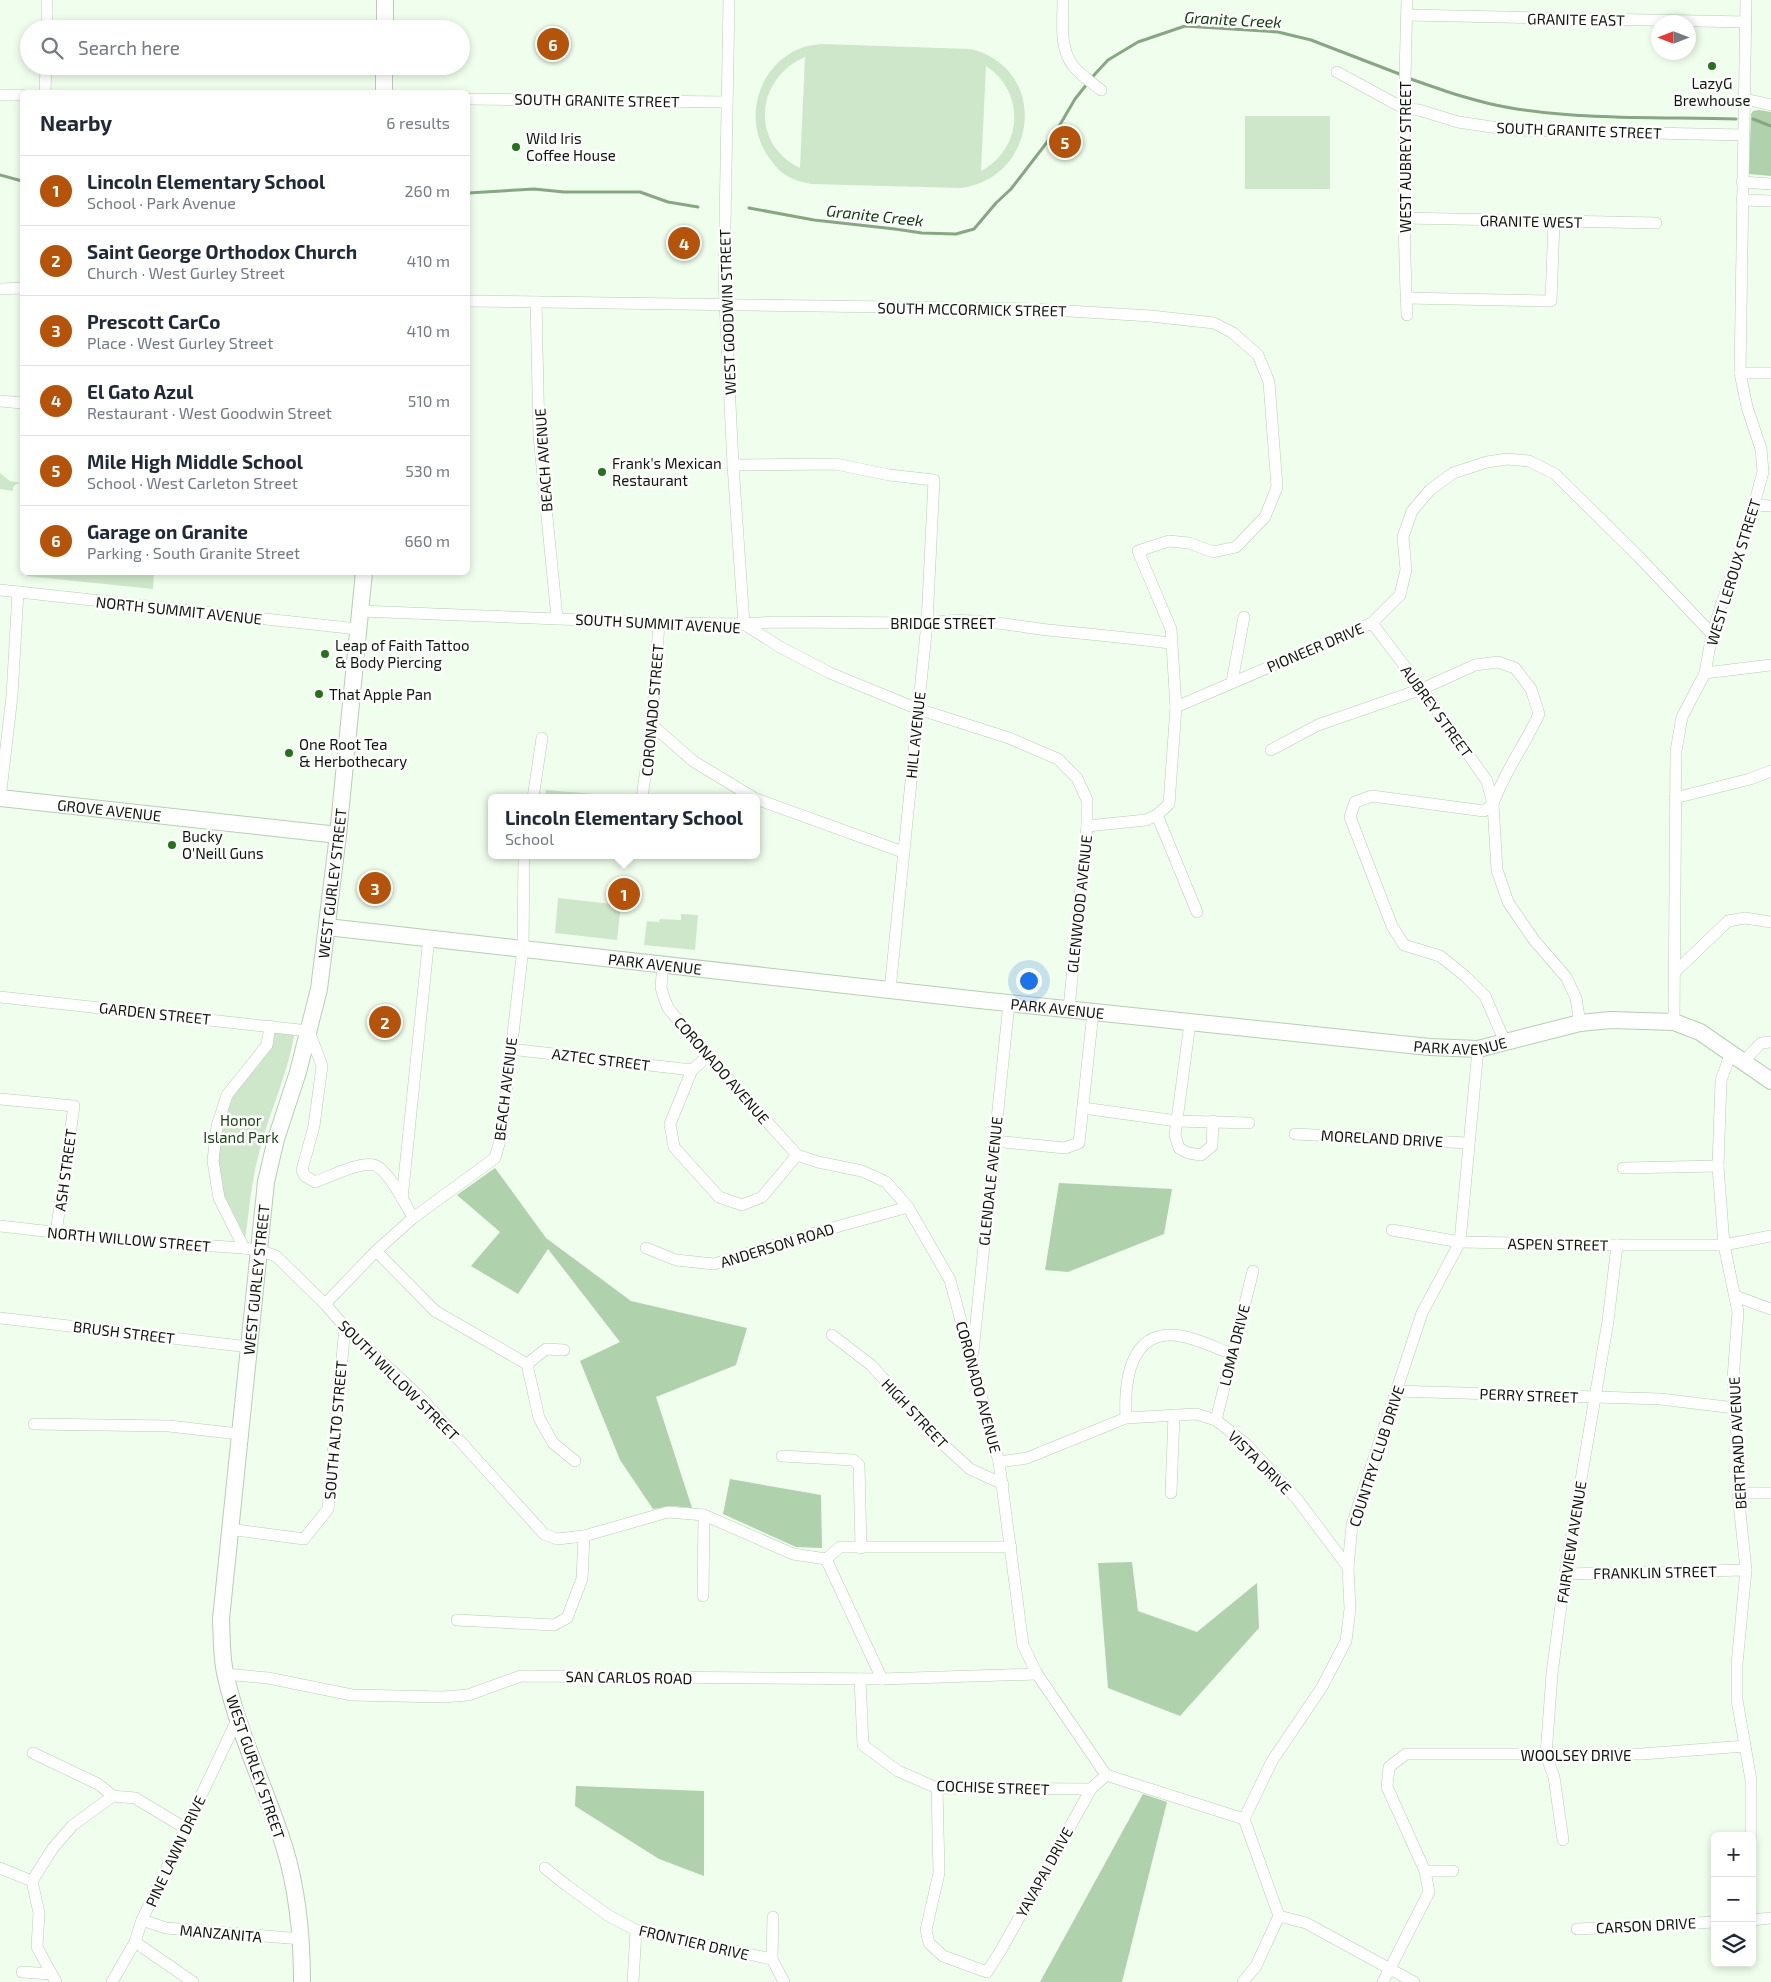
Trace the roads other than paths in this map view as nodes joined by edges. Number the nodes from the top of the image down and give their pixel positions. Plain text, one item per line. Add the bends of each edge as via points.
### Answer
1 (47, 0) edge
2 (385, 0) edge
3 (729, 0) edge
4 (1064, 0) edge
5 (1407, 0) edge
6 (1746, 0) edge
7 (1407, 16) junction
8 (47, 20) edge
9 (384, 20) edge
10 (1746, 22) junction
11 (1337, 72) dead end
12 (46, 75) edge
13 (384, 75) edge
14 (45, 90) edge
15 (384, 90) edge
16 (1101, 90) dead end
17 (0, 95) edge
18 (20, 95) edge
19 (470, 99) edge
20 (1745, 99) junction
21 (727, 102) junction
22 (1771, 105) edge
23 (1405, 109) junction
24 (1743, 135) junction
25 (1742, 182) junction
26 (1771, 184) edge
27 (1742, 200) junction
28 (1771, 200) edge
29 (1405, 218) junction
30 (1554, 222) junction
31 (1656, 223) dead end
32 (20, 288) edge
33 (0, 289) edge
34 (1406, 298) junction
35 (470, 301) edge
36 (536, 302) junction
37 (725, 305) junction
38 (1407, 315) dead end
39 (1740, 373) junction
40 (1771, 373) edge
41 (0, 400) edge
42 (20, 403) edge
43 (733, 466) junction
44 (1754, 505) junction
45 (1771, 506) edge
46 (364, 575) edge
47 (0, 590) edge
48 (18, 592) junction
49 (360, 611) junction
50 (1244, 617) dead end
51 (557, 618) junction
52 (659, 623) junction
53 (927, 623) junction
54 (1372, 623) junction
55 (744, 624) junction
56 (358, 629) junction
57 (1712, 634) junction
58 (1170, 642) junction
59 (1771, 665) edge
60 (1705, 673) junction
61 (1232, 682) junction
62 (1422, 689) junction
63 (1176, 707) junction
64 (918, 709) junction
65 (652, 725) junction
66 (542, 738) dead end
67 (1270, 750) dead end
68 (1771, 771) edge
69 (534, 794) edge
70 (643, 794) edge
71 (748, 794) edge
72 (0, 798) edge
73 (1675, 798) junction
74 (760, 800) edge
75 (1086, 800) joint
76 (1493, 804) junction
77 (1157, 815) junction
78 (1087, 826) junction
79 (338, 835) junction
80 (903, 852) junction
81 (524, 859) edge
82 (1197, 912) dead end
83 (1771, 922) edge
84 (327, 927) junction
85 (429, 937) junction
86 (523, 948) junction
87 (663, 964) junction
88 (1675, 972) junction
89 (890, 990) junction
90 (0, 997) edge
91 (1009, 1003) junction
92 (1069, 1008) junction
93 (1093, 1012) junction
94 (1674, 1022) junction
95 (1190, 1023) junction
96 (1580, 1023) junction
97 (270, 1026) junction
98 (309, 1031) junction
99 (1505, 1042) junction
100 (1771, 1042) edge
101 (510, 1049) junction
102 (1478, 1049) junction
103 (708, 1056) junction
104 (1737, 1057) junction
105 (692, 1070) junction
106 (1771, 1082) edge
107 (0, 1099) edge
108 (1083, 1108) junction
109 (1177, 1121) junction
110 (1213, 1121) junction
111 (1248, 1123) dead end
112 (1295, 1134) dead end
113 (994, 1141) junction
114 (1468, 1143) junction
115 (797, 1155) junction
116 (1718, 1166) junction
117 (1623, 1168) dead end
118 (402, 1199) junction
119 (908, 1207) junction
120 (413, 1218) junction
121 (0, 1226) edge
122 (1392, 1230) dead end
123 (56, 1233) junction
124 (1771, 1236) edge
125 (1460, 1242) junction
126 (1617, 1246) junction
127 (1724, 1246) junction
128 (646, 1248) dead end
129 (251, 1249) junction
130 (376, 1251) junction
131 (1253, 1271) dead end
132 (1735, 1296) junction
133 (326, 1304) junction
134 (1771, 1310) edge
135 (0, 1318) edge
136 (345, 1327) junction
137 (832, 1335) dead end
138 (249, 1347) junction
139 (564, 1350) dead end
140 (1232, 1354) junction
141 (972, 1360) junction
142 (527, 1364) junction
143 (1397, 1391) junction
144 (1594, 1398) junction
145 (1735, 1408) junction
146 (1174, 1415) junction
147 (1126, 1418) junction
148 (1216, 1420) junction
149 (34, 1424) dead end
150 (239, 1434) junction
151 (782, 1456) dead end
152 (575, 1461) dead end
153 (999, 1462) junction
154 (1003, 1484) junction
155 (1172, 1493) dead end
156 (1738, 1493) junction
157 (1771, 1493) edge
158 (704, 1515) junction
159 (229, 1529) junction
160 (584, 1536) junction
161 (1011, 1547) junction
162 (862, 1548) junction
163 (826, 1559) junction
164 (1348, 1567) junction
165 (1746, 1570) junction
166 (1564, 1574) junction
167 (703, 1596) dead end
168 (457, 1620) dead end
169 (225, 1674) junction
170 (1037, 1674) junction
171 (860, 1679) junction
172 (882, 1679) junction
173 (237, 1720) junction
174 (1745, 1746) junction
175 (33, 1754) dead end
176 (1546, 1755) junction
177 (1106, 1775) junction
178 (937, 1788) junction
179 (1091, 1789) junction
180 (113, 1796) junction
181 (1244, 1819) junction
182 (185, 1828) junction
183 (1751, 1832) edge
184 (1563, 1840) dead end
185 (0, 1868) edge
186 (545, 1868) dead end
187 (1425, 1871) junction
188 (1453, 1871) dead end
189 (32, 1881) junction
190 (1279, 1916) junction
191 (773, 1917) dead end
192 (1771, 1918) edge
193 (142, 1920) junction
194 (1756, 1920) edge
195 (1711, 1922) edge
196 (1577, 1929) dead end
197 (636, 1930) junction
198 (302, 1939) junction
199 (135, 1942) junction
200 (772, 1959) junction
201 (1390, 1969) junction
202 (22, 1972) dead end
203 (54, 1978) edge
204 (112, 1982) edge
205 (193, 1982) edge
206 (302, 1982) edge
207 (633, 1982) edge
208 (784, 1982) edge
209 (1243, 1982) edge
210 (1383, 1982) edge
211 (1414, 1982) edge

1 - 8 street
2 - 9 main road
3 - 21 street, WEST GOODWIN STREET
4 - 16 street via 1067,57 1075,69
5 - 7 street, WEST AUBREY STREET
6 - 10 street, WEST LEROUX STREET
7 - 10 street, GRANITE EAST
7 - 23 street, WEST AUBREY STREET
10 - 20 street, WEST LEROUX STREET
11 - 23 street, SOUTH GRANITE STREET
12 - 14 street
13 - 15 main road
17 - 18 street
19 - 21 street, SOUTH GRANITE STREET
20 - 22 street
20 - 24 street, WEST LEROUX STREET
21 - 37 street, WEST GOODWIN STREET
23 - 24 street, SOUTH GRANITE STREET via 1458,122 1512,130
23 - 29 street, WEST AUBREY STREET
24 - 25 street, WEST LEROUX STREET
25 - 26 street
25 - 27 street, WEST LEROUX STREET
27 - 28 street
27 - 39 street, WEST LEROUX STREET
29 - 30 street, GRANITE WEST
29 - 34 street, WEST AUBREY STREET
30 - 31 street, GRANITE WEST
30 - 34 street via 1552,301
32 - 33 street
34 - 38 street, WEST AUBREY STREET
35 - 36 street, SOUTH MCCORMICK STREET
36 - 37 street, SOUTH MCCORMICK STREET
36 - 51 street, BEACH AVENUE via 539,436
37 - 43 street, WEST GOODWIN STREET
37 - 58 street, SOUTH MCCORMICK STREET via 1036,309 1214,323 1233,333 1258,356 1269,382 1276,487 1265,517 1236,547 1212,552 1189,543 1169,541 1138,551 1171,628
39 - 40 street
39 - 44 street, WEST LEROUX STREET via 1761,449 1763,472
41 - 42 street
43 - 53 street, HILL AVENUE via 836,464 934,480
43 - 55 street, WEST GOODWIN STREET
44 - 45 street
44 - 57 street, WEST LEROUX STREET
46 - 49 main road, WEST GURLEY STREET
47 - 48 street, NORTH SUMMIT AVENUE
48 - 56 street, NORTH SUMMIT AVENUE
48 - 72 street via 12,696
49 - 51 street, SOUTH SUMMIT AVENUE
49 - 56 main road, WEST GURLEY STREET
50 - 61 street
51 - 52 street, SOUTH SUMMIT AVENUE
52 - 55 street, SOUTH SUMMIT AVENUE
52 - 65 street, CORONADO STREET
53 - 55 street, BRIDGE STREET
53 - 58 street, BRIDGE STREET via 945,620 1004,623
53 - 64 street, HILL AVENUE
54 - 57 street, PIONEER DRIVE via 1400,595 1406,570 1403,537 1412,511 1430,490 1454,473 1507,459 1529,461 1555,474
54 - 61 street, PIONEER DRIVE
54 - 62 street, AUBREY STREET
55 - 64 street, SOUTH SUMMIT AVENUE via 830,673
56 - 79 main road, WEST GURLEY STREET
57 - 60 street, WEST LEROUX STREET
58 - 63 street
59 - 60 street
60 - 73 street, WEST LEROUX STREET via 1682,717 1676,751
61 - 63 street, PIONEER DRIVE
62 - 67 street via 1318,725
62 - 76 street, AUBREY STREET via 1487,781
62 - 76 street via 1475,664 1498,662 1515,668 1531,689 1539,714
63 - 77 street via 1169,804
64 - 75 street, SOUTH SUMMIT AVENUE via 1009,738 1058,759 1077,778
64 - 80 street, HILL AVENUE
65 - 70 street, CORONADO STREET
65 - 71 street via 693,761
66 - 69 street
68 - 73 street
72 - 79 main road, GROVE AVENUE
73 - 88 street, WEST LEROUX STREET
74 - 80 street
75 - 78 street, GLENWOOD AVENUE
76 - 96 street, AUBREY STREET via 1497,870 1508,902 1534,940 1566,977 1576,998
76 - 99 street via 1484,811 1372,796 1355,802 1350,817 1392,926 1404,945 1440,956 1465,976 1485,996
77 - 78 street via 1146,820
77 - 82 street
78 - 92 street, GLENWOOD AVENUE
79 - 84 main road, WEST GURLEY STREET
80 - 89 street, HILL AVENUE
81 - 86 street, BEACH AVENUE
83 - 88 street via 1745,918 1728,920
84 - 85 main road, PARK AVENUE
84 - 98 main road, WEST GURLEY STREET via 319,989
85 - 86 main road, PARK AVENUE
85 - 118 street
86 - 87 main road, PARK AVENUE
86 - 101 street, BEACH AVENUE
87 - 89 main road, PARK AVENUE
87 - 103 street, CORONADO AVENUE via 661,987 668,1008
88 - 94 street, WEST LEROUX STREET
89 - 91 main road, PARK AVENUE
90 - 97 street, GARDEN STREET
91 - 92 main road, PARK AVENUE
91 - 113 street, GLENDALE AVENUE
92 - 93 main road, PARK AVENUE
93 - 95 main road, PARK AVENUE
93 - 108 street
94 - 96 main road, PARK AVENUE via 1611,1020
94 - 104 main road, PARK AVENUE via 1700,1032
95 - 102 main road, PARK AVENUE
95 - 109 street
96 - 99 main road, PARK AVENUE
97 - 98 street, GARDEN STREET
97 - 129 street via 267,1045 228,1095 217,1126 213,1161 219,1198
98 - 118 street via 322,1066 314,1126 302,1170 305,1176 315,1182 352,1167 374,1165 384,1172
98 - 129 main road, WEST GURLEY STREET via 274,1148
99 - 102 main road, PARK AVENUE
100 - 104 street via 1761,1043
101 - 105 street, AZTEC STREET
101 - 120 street, BEACH AVENUE via 501,1137 495,1158
102 - 114 street, COUNTRY CLUB DRIVE
103 - 105 street
103 - 115 street, CORONADO AVENUE
104 - 106 main road, PARK AVENUE
104 - 116 street, BERTRAND AVENUE via 1721,1080
105 - 115 street via 670,1124 674,1147 719,1197 742,1205 762,1197
107 - 123 street, ASH STREET via 74,1106
108 - 109 street
108 - 113 street via 1079,1143 1065,1148
109 - 110 street
109 - 110 street via 1175,1136 1179,1148 1202,1155 1212,1146
110 - 111 street
112 - 114 street, MORELAND DRIVE
113 - 141 street, GLENDALE AVENUE
114 - 125 street, COUNTRY CLUB DRIVE
115 - 119 street, CORONADO AVENUE via 862,1171 886,1182
116 - 117 street
116 - 127 street, BERTRAND AVENUE
118 - 120 street
119 - 128 street, ANDERSON ROAD via 714,1264 676,1260
119 - 141 street, CORONADO AVENUE via 950,1280
120 - 130 street, BEACH AVENUE
121 - 123 street, NORTH WILLOW STREET
122 - 125 street, ASPEN STREET
123 - 129 street, NORTH WILLOW STREET
124 - 127 street, ASPEN STREET
125 - 126 street, ASPEN STREET
125 - 143 street, COUNTRY CLUB DRIVE via 1422,1313
126 - 127 street, ASPEN STREET
126 - 144 street, FAIRVIEW AVENUE
127 - 132 street, BERTRAND AVENUE
129 - 133 street, SOUTH WILLOW STREET via 276,1256
129 - 138 main road, WEST GURLEY STREET
130 - 133 street, BEACH AVENUE
130 - 142 street via 435,1310
131 - 140 street, LOMA DRIVE
132 - 134 street
132 - 145 street, BERTRAND AVENUE via 1738,1312 1733,1379
133 - 136 street, SOUTH WILLOW STREET
135 - 138 street, BRUSH STREET
136 - 159 street, SOUTH ALTO STREET via 328,1509 304,1539
136 - 160 street, SOUTH WILLOW STREET via 423,1400 544,1534 557,1539
137 - 154 street, HIGH STREET via 871,1365 970,1469
138 - 150 main road, WEST GURLEY STREET
139 - 142 street via 546,1349
140 - 147 street via 1181,1336 1156,1337 1138,1349 1135,1356 1125,1394
140 - 148 street, LOMA DRIVE
141 - 153 street, CORONADO AVENUE
142 - 152 street via 539,1418 553,1443
143 - 144 street, PERRY STREET
143 - 164 street, COUNTRY CLUB DRIVE via 1352,1525
144 - 145 street, PERRY STREET via 1660,1399
144 - 166 street, FAIRVIEW AVENUE
145 - 156 street, BERTRAND AVENUE
146 - 147 street, VISTA DRIVE
146 - 148 street, VISTA DRIVE via 1196,1414
146 - 155 street
147 - 153 street, VISTA DRIVE via 1027,1458
148 - 164 street, VISTA DRIVE via 1246,1444 1297,1499
149 - 150 street via 169,1426
150 - 159 main road, WEST GURLEY STREET
151 - 162 street via 853,1460 859,1465
153 - 154 street, CORONADO AVENUE
154 - 161 street, CORONADO AVENUE
156 - 157 street
156 - 165 street, BERTRAND AVENUE
158 - 160 street, SOUTH WILLOW STREET via 668,1512
158 - 163 street, SOUTH WILLOW STREET via 793,1554
158 - 167 street
159 - 169 main road, WEST GURLEY STREET via 221,1619
160 - 168 street via 582,1579 567,1618 554,1625
161 - 162 street
161 - 170 street, CORONADO AVENUE via 1022,1645
162 - 163 street via 840,1547
163 - 172 street
164 - 181 street, COUNTRY CLUB DRIVE via 1350,1609 1346,1641 1322,1687 1272,1761
165 - 166 street, FRANKLIN STREET
165 - 174 street, BERTRAND AVENUE via 1736,1700
166 - 176 street, FAIRVIEW AVENUE
169 - 171 street, SAN CARLOS ROAD via 268,1678 352,1695 443,1697 468,1695 521,1676
169 - 173 main road, WEST GURLEY STREET
170 - 172 street, SAN CARLOS ROAD
170 - 177 street, CORONADO AVENUE
171 - 172 street, SAN CARLOS ROAD
171 - 178 street, COCHISE STREET via 863,1745 898,1771
173 - 182 street, PINE LAWN DRIVE
173 - 198 main road, WEST GURLEY STREET via 284,1847 296,1893
174 - 176 street, WOOLSEY DRIVE via 1642,1754
174 - 183 street, BERTRAND AVENUE via 1751,1780
175 - 180 street via 98,1784
176 - 184 street, FAIRVIEW AVENUE via 1554,1777
176 - 187 street, WOOLSEY DRIVE via 1406,1754 1389,1767 1386,1788
177 - 179 street, YAVAPAI DRIVE
177 - 181 street
178 - 179 street, COCHISE STREET
178 - 179 street, YAVAPAI DRIVE via 939,1873 926,1930 929,1943 942,1956 987,1972
180 - 182 street via 136,1798
180 - 189 street via 73,1825 53,1848
181 - 190 street
182 - 193 street, PINE LAWN DRIVE
185 - 189 street
186 - 197 street, FRONTIER DRIVE via 609,1916
187 - 188 street
187 - 201 street via 1429,1892
189 - 203 street via 39,1913 38,1948
190 - 201 street via 1306,1923
190 - 209 street via 1256,1966
191 - 200 street
192 - 194 street
193 - 198 street, MANZANITA via 166,1928
193 - 199 street, PINE LAWN DRIVE
195 - 196 street, CARSON DRIVE
197 - 200 street, FRONTIER DRIVE
197 - 207 street
198 - 206 main road, WEST GURLEY STREET
199 - 204 street, PINE LAWN DRIVE
199 - 205 street
200 - 208 street
201 - 210 street
201 - 211 street
202 - 203 street

